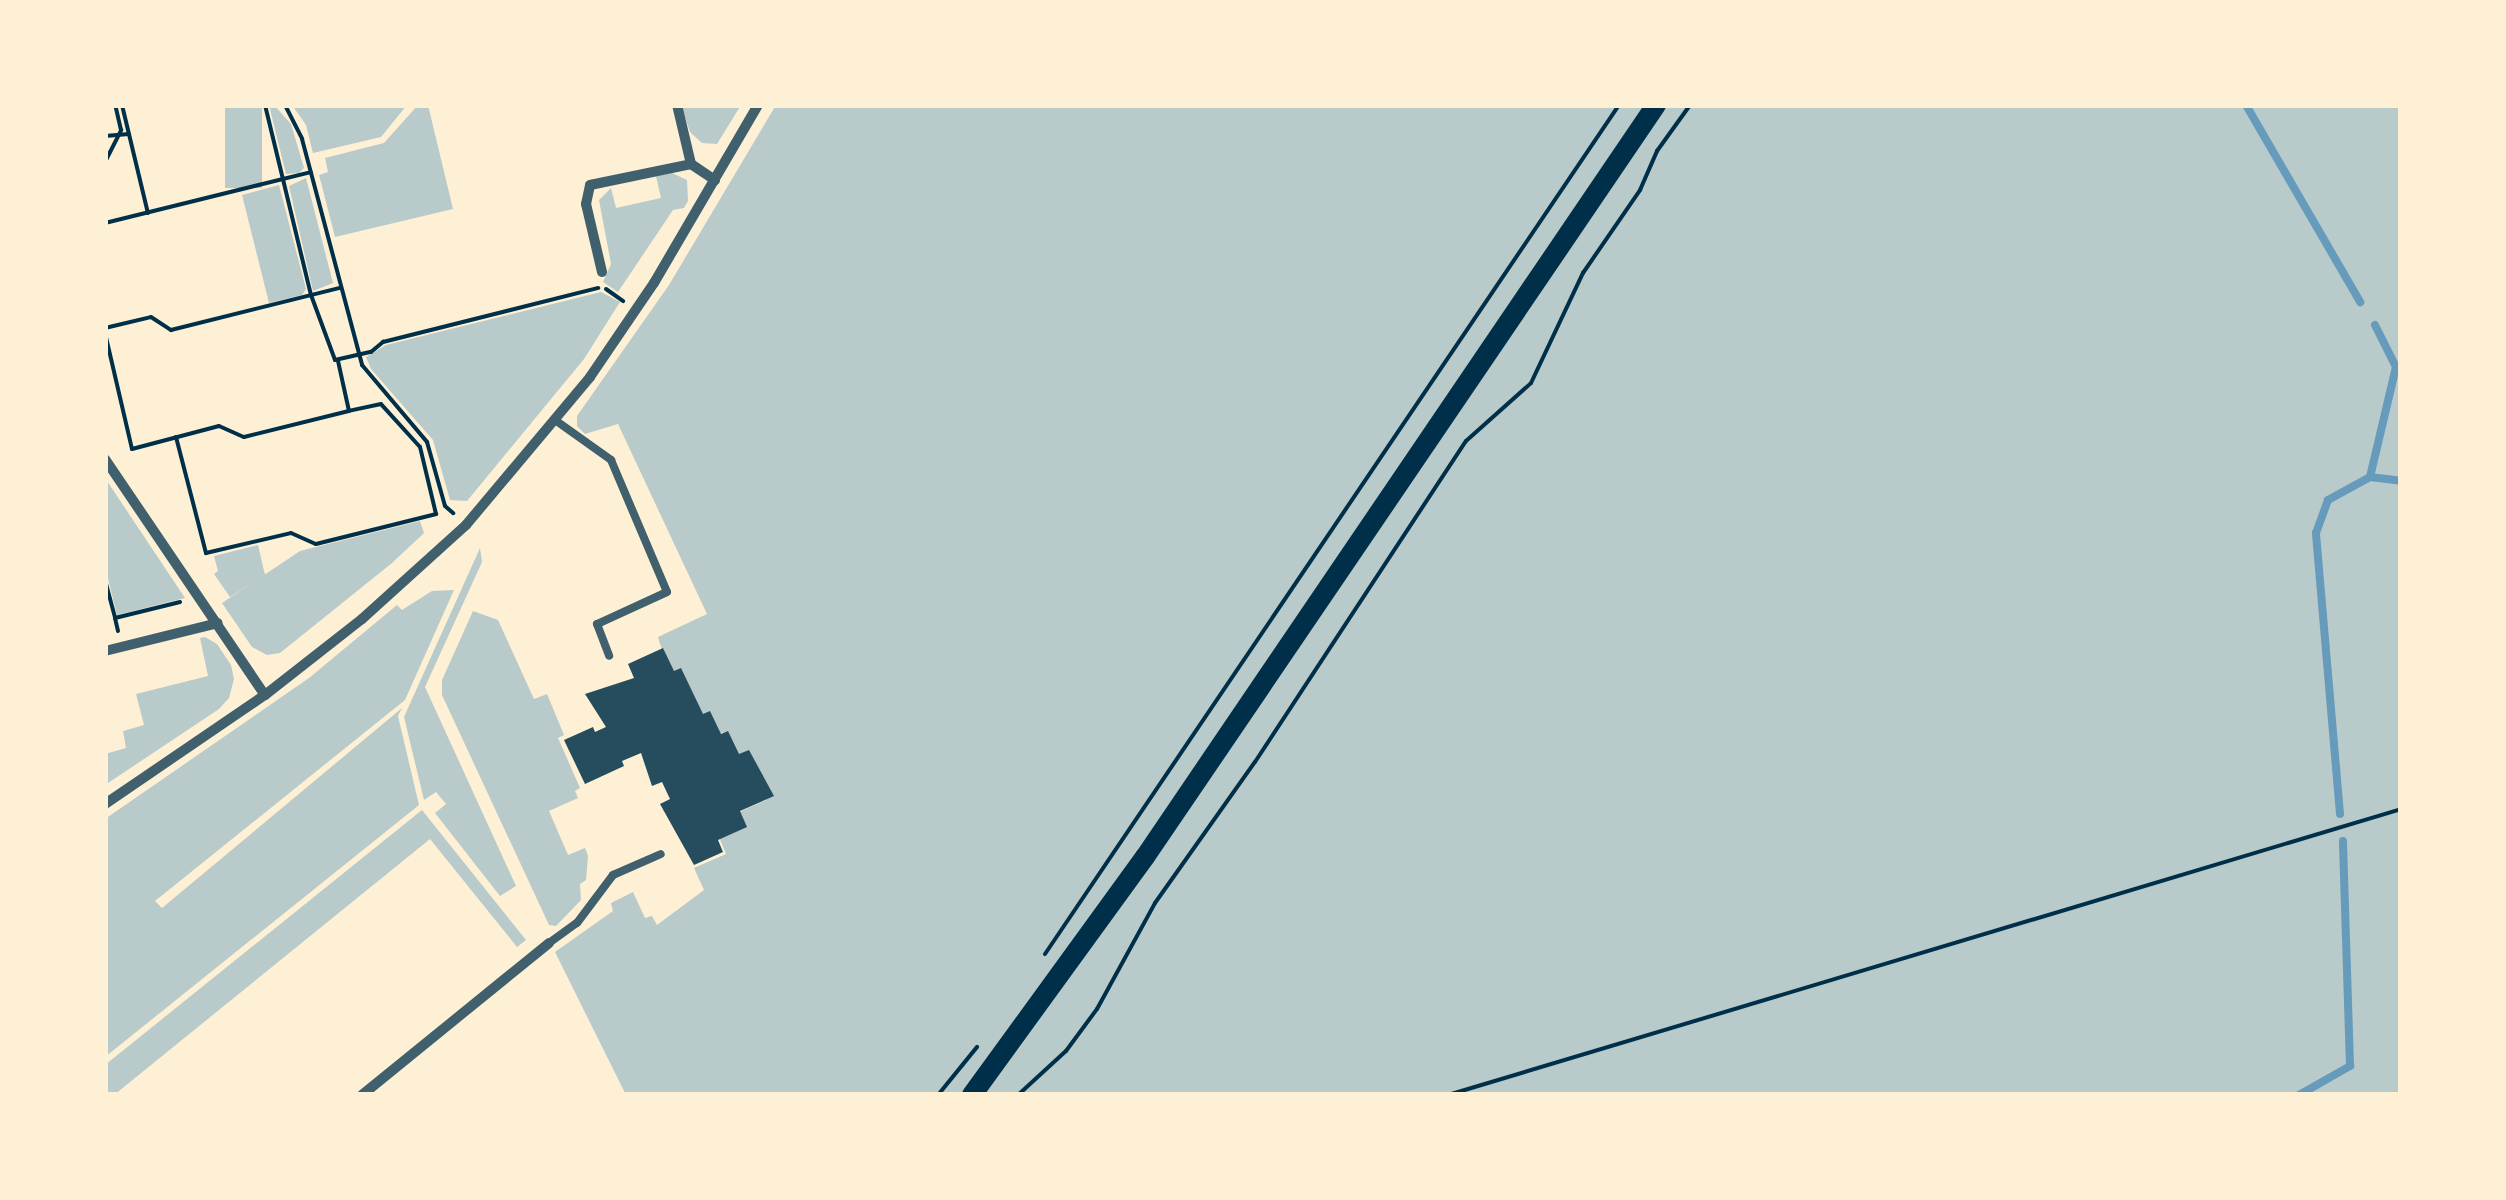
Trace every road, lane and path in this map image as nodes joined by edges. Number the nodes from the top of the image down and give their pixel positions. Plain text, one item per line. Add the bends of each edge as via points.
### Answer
1 (118, 105) edge
2 (265, 105) edge
3 (285, 105) edge
4 (677, 105) edge
5 (758, 105) edge
6 (1619, 105) edge
7 (1656, 105) edge
8 (1690, 105) edge
9 (129, 134) junction
10 (105, 136) edge
11 (117, 137) junction
12 (105, 162) edge
13 (691, 164) junction
14 (311, 172) junction
15 (284, 180) junction
16 (715, 180) junction
17 (148, 213) junction
18 (105, 224) edge
19 (602, 272) dead end
20 (342, 288) junction
21 (311, 295) junction
22 (636, 309) junction
23 (105, 331) edge
24 (359, 354) junction
25 (337, 359) junction
26 (349, 412) junction
27 (555, 420) junction
28 (176, 437) junction
29 (105, 459) edge
30 (466, 524) junction
31 (105, 580) edge
32 (184, 602) dead end
33 (114, 618) junction
34 (218, 624) junction
35 (105, 639) edge
36 (105, 651) edge
37 (609, 656) dead end
38 (265, 696) junction
39 (105, 804) edge
40 (2401, 809) edge
41 (661, 854) dead end
42 (549, 944) joint
43 (1037, 965) dead end
44 (981, 1042) dead end
45 (363, 1095) edge
46 (938, 1095) edge
47 (972, 1095) edge
48 (1018, 1095) edge
49 (1448, 1095) edge

1 - 9 path
1 - 11 path
2 - 15 path
3 - 14 path via 298,123
4 - 13 street
5 - 16 street
6 - 43 path
7 - 47 main road via 1146,856
8 - 48 path via 1583,272 1544,364 1466,441 1155,902 1097,1009 1066,1051
9 - 11 path
9 - 17 path
10 - 11 path
11 - 12 path
13 - 16 street
13 - 19 street via 590,185 586,204
14 - 15 path
14 - 20 path
15 - 17 path
15 - 21 path
16 - 22 street
17 - 18 path
20 - 21 path
20 - 24 path
21 - 23 path via 171,330 151,317
21 - 25 path
22 - 24 path via 603,287 383,342
22 - 27 street
23 - 28 path via 132,448
24 - 25 path
24 - 30 path via 427,442 445,506
25 - 26 path
26 - 28 path via 244,437 219,426
26 - 28 path via 381,404 420,446 436,514 316,544 291,533 206,554
27 - 30 street
27 - 37 lane via 611,460 667,592 596,624
29 - 34 street
30 - 38 street
31 - 33 path
32 - 33 path
33 - 35 path via 119,636
34 - 36 street
34 - 38 street
38 - 39 street
40 - 49 path
41 - 42 lane via 613,874 577,923
42 - 45 street
44 - 46 path

